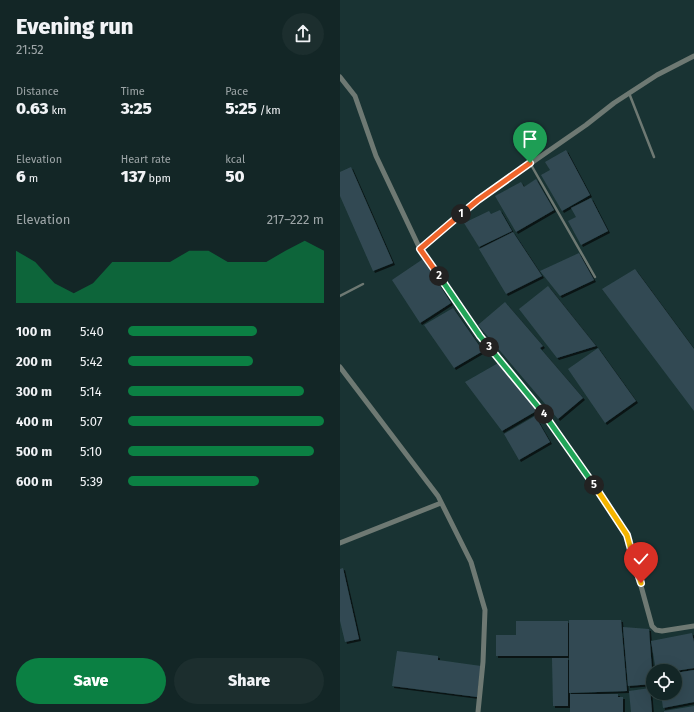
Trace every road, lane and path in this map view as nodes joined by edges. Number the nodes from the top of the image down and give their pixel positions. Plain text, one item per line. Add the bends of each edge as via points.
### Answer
1 (694, 56) edge
2 (340, 77) edge
3 (629, 93) junction
4 (654, 157) dead end
5 (530, 163) junction
6 (420, 249) junction
7 (595, 277) dead end
8 (363, 284) dead end
9 (340, 296) edge
10 (340, 366) edge
11 (441, 503) junction
12 (340, 543) edge
13 (694, 626) edge
14 (478, 712) edge

1 - 3 street
2 - 6 street via 355,96 376,156
3 - 4 lane
3 - 5 street
5 - 6 street via 478,200
5 - 7 lane
6 - 13 street via 480,336 536,404 627,535 652,626 662,631
8 - 9 lane
10 - 11 street
11 - 12 street
11 - 14 street via 472,562 485,610

